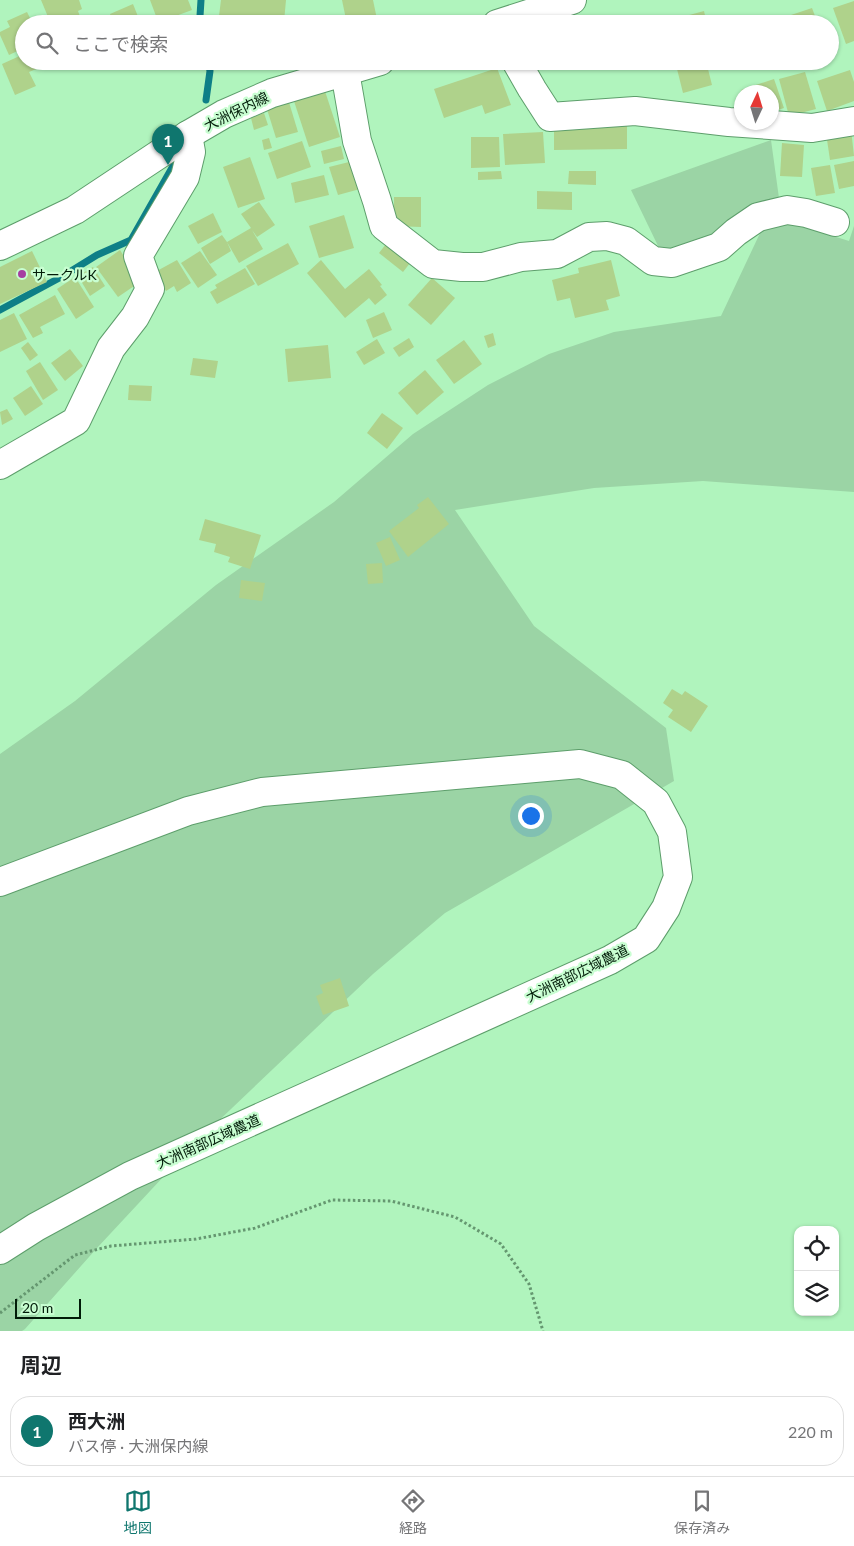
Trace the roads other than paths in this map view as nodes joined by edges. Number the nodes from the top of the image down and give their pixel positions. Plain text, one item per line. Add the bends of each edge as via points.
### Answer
1 (572, 0) edge
2 (525, 15) edge
3 (351, 70) edge
4 (521, 70) edge
5 (345, 72) junction
6 (854, 121) edge
7 (188, 135) junction
8 (835, 222) dead end
9 (0, 246) edge
10 (0, 465) edge
11 (0, 882) edge
12 (0, 1250) edge

1 - 2 street
3 - 5 street, 大洲保内線
4 - 6 street via 550,117 635,111 812,128
5 - 7 street, 大洲保内線 via 272,93 224,114
5 - 8 street via 357,141 384,226 433,264 483,266 522,257 557,254 589,237 608,236 626,241 653,261 672,264 719,247 758,217 787,210
7 - 9 street, 大洲保内線 via 75,210
7 - 10 street via 191,152 185,177 138,256 150,290 135,317 111,348 76,421
11 - 12 street, 大洲南部広域農道 via 188,811 262,792 580,764 622,775 656,802 672,832 678,877 666,908 646,939 610,960 130,1176

